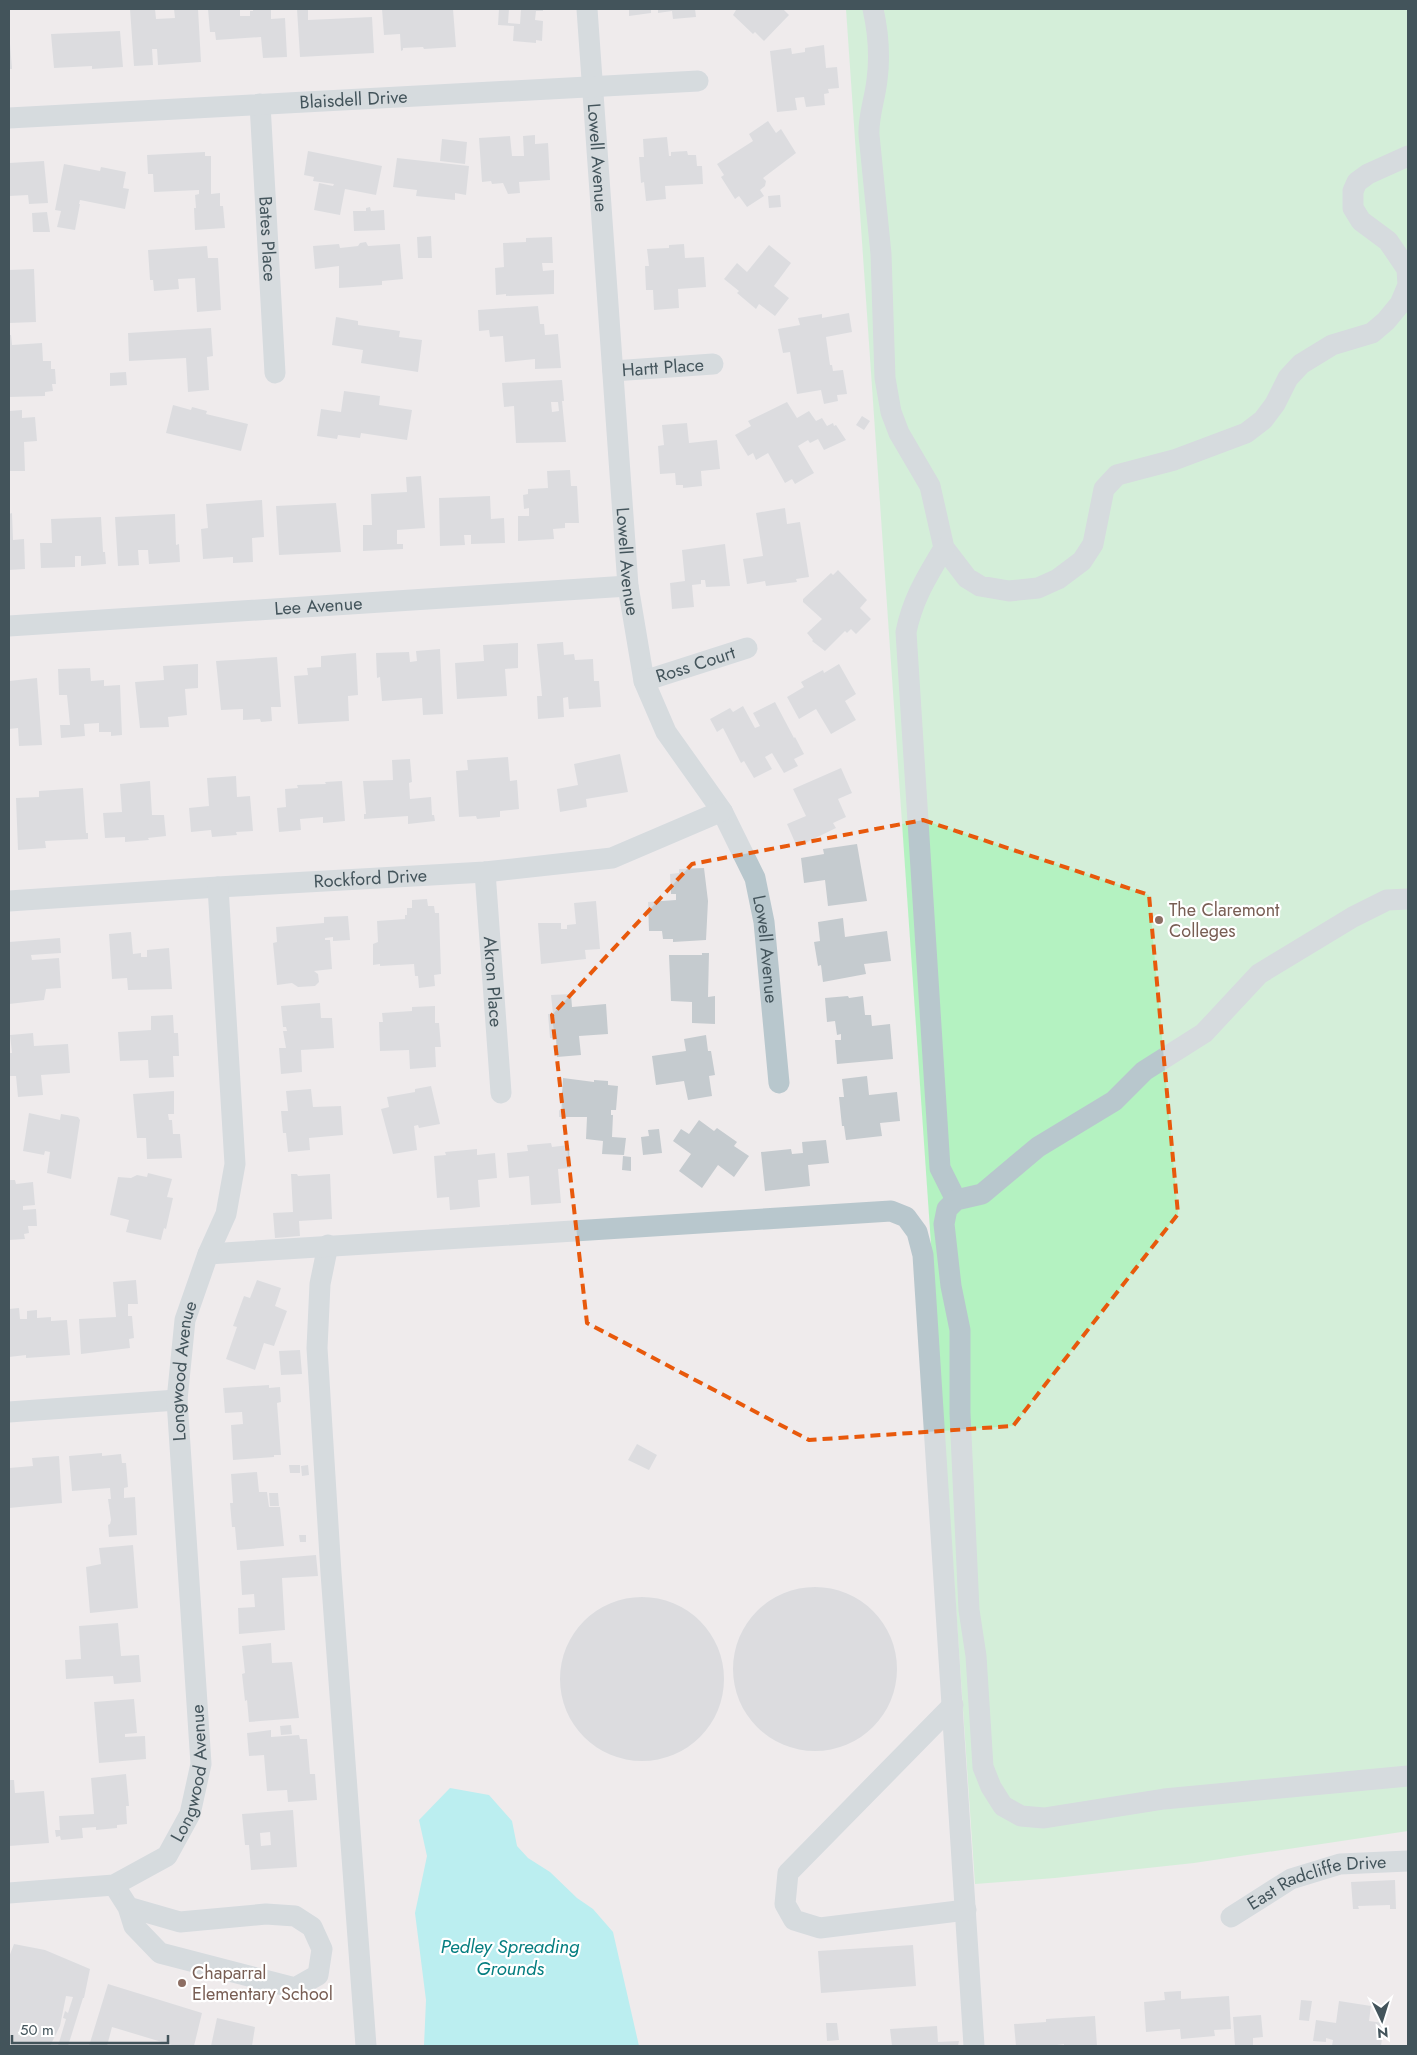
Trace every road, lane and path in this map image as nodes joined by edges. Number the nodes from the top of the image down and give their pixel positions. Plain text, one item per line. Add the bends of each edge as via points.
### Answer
1 (587, 9) edge
2 (873, 9) edge
3 (698, 81) dead end
4 (593, 87) junction
5 (260, 104) junction
6 (9, 118) edge
7 (1408, 156) edge
8 (713, 364) dead end
9 (613, 371) junction
10 (276, 373) dead end
11 (944, 548) junction
12 (628, 586) junction
13 (9, 626) edge
14 (747, 648) dead end
15 (644, 681) junction
16 (722, 811) junction
17 (485, 872) junction
18 (218, 886) junction
19 (1408, 899) edge
20 (9, 901) edge
21 (779, 1083) dead end
22 (502, 1092) dead end
23 (956, 1200) junction
24 (328, 1245) junction
25 (208, 1254) junction
26 (177, 1400) junction
27 (9, 1412) edge
28 (953, 1705) junction
29 (1408, 1776) edge
30 (1408, 1861) edge
31 (114, 1885) junction
32 (9, 1893) edge
33 (128, 1907) junction
34 (966, 1910) junction
35 (1231, 1917) dead end
36 (366, 2046) edge
37 (974, 2046) edge

1 - 4 street, Lowell Avenue
2 - 11 street via 878,28 877,79 868,122 881,254 886,378 899,433 930,486
3 - 4 street, Blaisdell Drive
4 - 5 street, Blaisdell Drive
4 - 9 street, Lowell Avenue
5 - 6 street, Blaisdell Drive
5 - 10 street, Bates Place
7 - 11 street via 1368,174 1357,182 1352,192 1353,208 1361,221 1388,241 1407,269 1408,285 1400,304 1372,333 1332,345 1301,364 1288,378 1263,420 1246,433 1174,460 1117,475 1104,490 1093,544 1082,561 1058,579 1038,588 1010,591 980,586 967,578
8 - 9 street, Hartt Place
9 - 12 street, Lowell Avenue
11 - 23 street via 911,609 906,632 940,1168
12 - 13 street, Lee Avenue
12 - 15 street, Lowell Avenue
14 - 15 street, Ross Court
15 - 16 street, Lowell Avenue via 666,732
16 - 17 street, Rockford Drive via 612,858
16 - 21 street, Lowell Avenue via 754,878 764,922
17 - 18 street, Rockford Drive
17 - 22 street, Akron Place
18 - 20 street, Rockford Drive
18 - 25 street, Longwood Avenue via 235,1164 226,1214
19 - 23 street via 1387,900 1353,917 1259,974 1204,1033 1144,1071 1114,1101 1038,1147 982,1194
23 - 29 street via 947,1210 944,1224 960,1330 960,1412 969,1610 976,1656 983,1766 1003,1806 1021,1816 1044,1818 1164,1799
24 - 25 street
24 - 28 street via 891,1211 906,1216 917,1232 923,1254
24 - 36 street via 320,1284 317,1348 330,1573
25 - 26 street, Longwood Avenue via 185,1320
26 - 27 street
26 - 31 street, Longwood Avenue via 201,1764 190,1814 167,1856
28 - 34 street
28 - 34 street via 788,1873 785,1904 794,1920 820,1928
30 - 35 street, East Radcliffe Drive via 1340,1864 1291,1879
31 - 32 street
31 - 33 street
33 - 33 street via 134,1926 160,1953 295,1988 318,1975 322,1949 312,1927 295,1916 266,1914 180,1922
34 - 37 street

